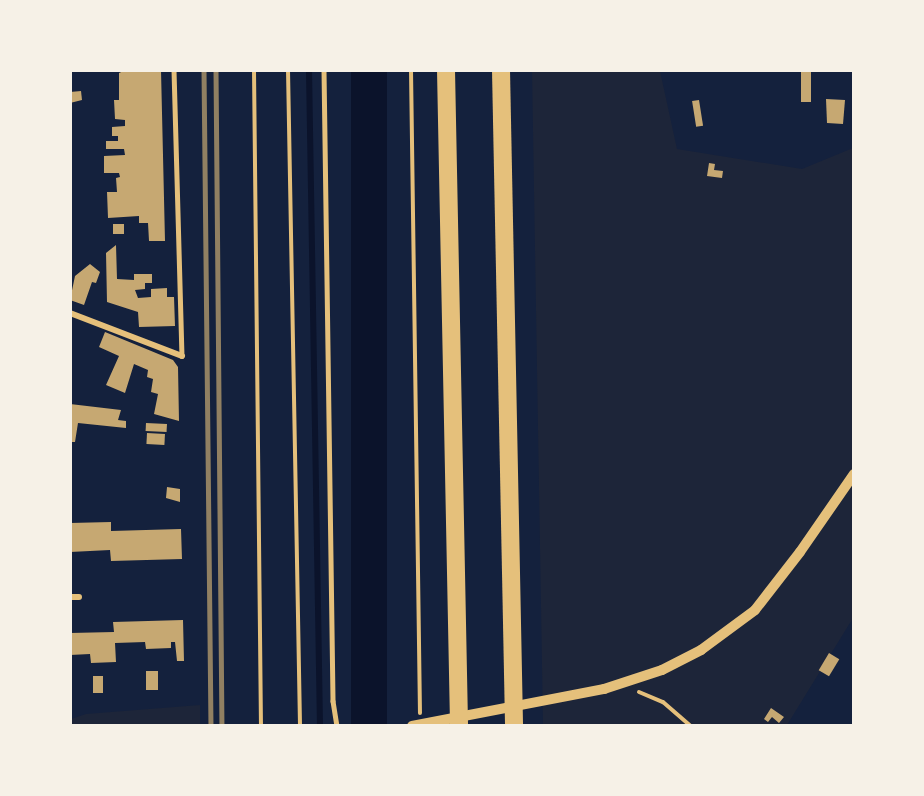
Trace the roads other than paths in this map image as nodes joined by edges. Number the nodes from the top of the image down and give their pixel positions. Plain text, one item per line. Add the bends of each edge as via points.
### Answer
1 (174, 70) edge
2 (324, 70) edge
3 (446, 70) edge
4 (501, 70) edge
5 (70, 313) edge
6 (182, 356) joint
7 (854, 474) edge
8 (70, 597) edge
9 (79, 597) dead end
10 (337, 726) edge
11 (412, 726) edge
12 (459, 726) edge
13 (514, 726) edge

1 - 6 lane
2 - 10 lane via 333,701
3 - 12 highway
4 - 13 highway
5 - 6 street
7 - 11 street via 755,610 700,650 662,670 604,688
8 - 9 street

